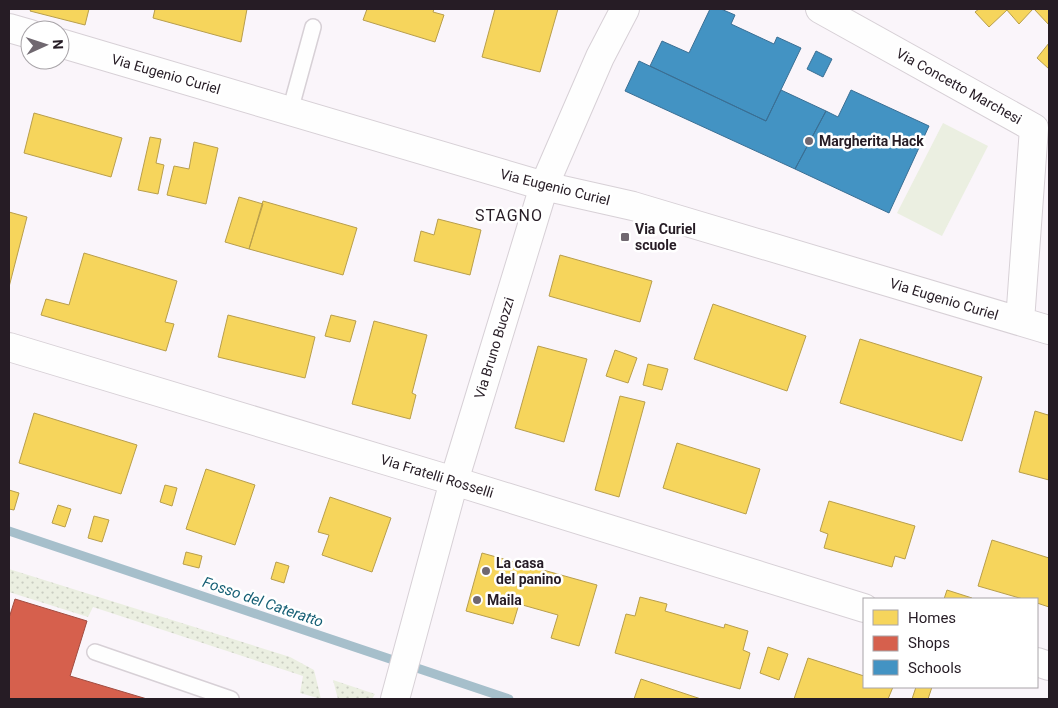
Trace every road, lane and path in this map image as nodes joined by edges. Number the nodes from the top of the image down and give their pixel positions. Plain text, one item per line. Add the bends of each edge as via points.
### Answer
1 (625, 9) edge
2 (820, 9) edge
3 (313, 27) dead end
4 (70, 46) edge
5 (290, 111) junction
6 (544, 186) junction
7 (1020, 321) junction
8 (1049, 330) edge
9 (9, 348) edge
10 (454, 481) junction
11 (863, 608) edge
12 (95, 652) dead end
13 (397, 691) edge
14 (231, 699) edge

1 - 6 street, Via Bruno Buozzi via 600,57
2 - 7 street, Via Concetto Marchesi via 1034,128
3 - 5 lane
4 - 5 street, Via Eugenio Curiel
5 - 6 street, Via Eugenio Curiel
6 - 7 street, Via Eugenio Curiel via 633,206
6 - 10 street, Via Bruno Buozzi
7 - 8 street, Via Eugenio Curiel
9 - 10 street, Via Fratelli Rosselli
10 - 11 street, Via Fratelli Rosselli
10 - 13 street, Via Bruno Buozzi
12 - 14 lane

